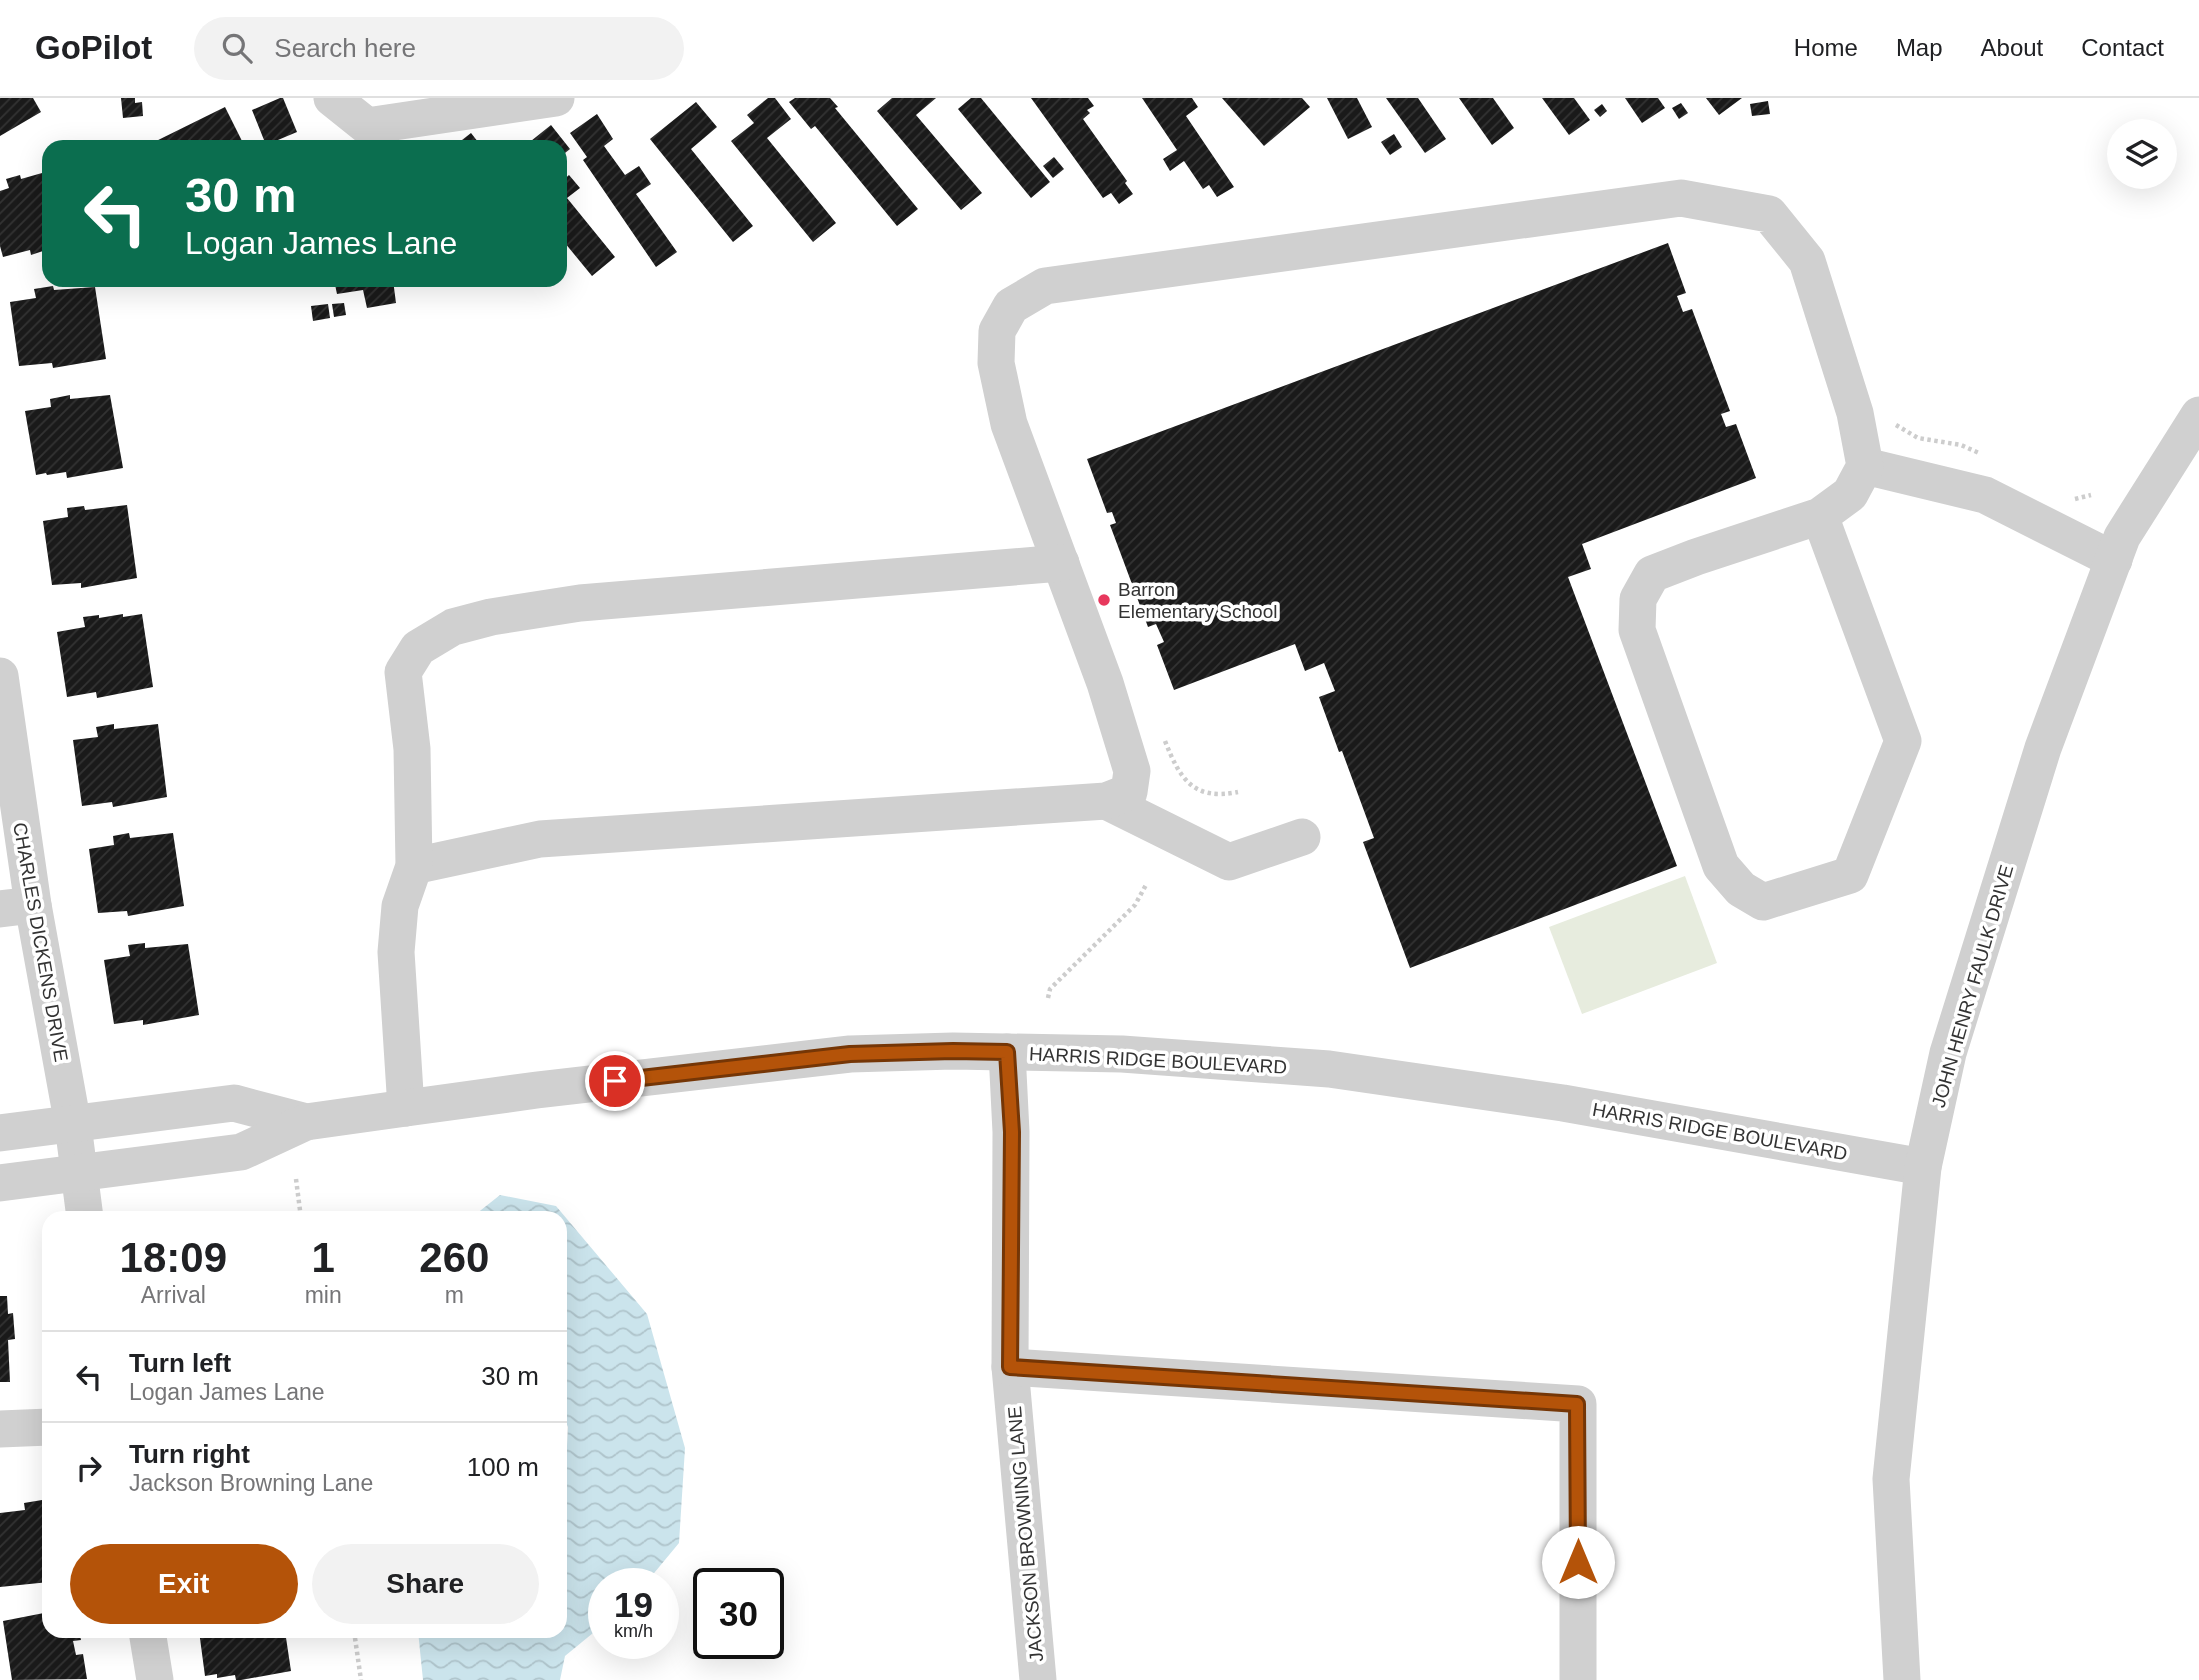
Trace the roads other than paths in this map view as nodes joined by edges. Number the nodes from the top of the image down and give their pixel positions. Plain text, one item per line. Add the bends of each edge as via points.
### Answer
1 (332, 98) edge
2 (556, 98) edge
3 (2199, 415) edge
4 (1865, 466) junction
5 (1820, 516) junction
6 (2114, 560) junction
7 (1061, 563) junction
8 (0, 676) edge
9 (1106, 801) junction
10 (1302, 837) dead end
11 (414, 866) junction
12 (16, 907) edge
13 (1007, 1052) junction
14 (406, 1108) junction
15 (306, 1122) junction
16 (73, 1125) junction
17 (0, 1133) edge
18 (1923, 1167) junction
19 (79, 1174) junction
20 (0, 1183) edge
21 (84, 1211) edge
22 (1010, 1367) junction
23 (42, 1427) edge
24 (0, 1429) edge
25 (148, 1638) edge
26 (155, 1680) edge
27 (1038, 1680) edge
28 (1578, 1680) edge
29 (1902, 1680) edge

1 - 2 street via 368,126
3 - 6 street, JOHN HENRY FAULK DRIVE via 2122,537
4 - 5 street via 1850,494
4 - 6 street via 1985,495
4 - 7 street via 1855,413 1807,261 1769,214 1681,198 1045,286 1011,306 997,331 996,363 1009,424
5 - 5 street via 1903,741 1850,875 1763,902 1741,889 1721,866 1637,630 1638,599 1652,574
6 - 18 street, JOHN HENRY FAULK DRIVE via 2039,762 1948,1053
7 - 9 street via 1132,771 1129,792
7 - 11 street via 580,603 453,626 418,648 404,672 412,748
8 - 12 street, CHARLES DICKENS DRIVE
9 - 10 street via 1229,862
9 - 11 street via 540,839
11 - 14 street via 400,906 396,952
12 - 16 street, CHARLES DICKENS DRIVE
13 - 14 street, HARRIS RIDGE BOULEVARD via 850,1054
13 - 18 street, HARRIS RIDGE BOULEVARD via 1122,1054 1329,1069 1563,1103
13 - 22 street, JACKSON BROWNING LANE via 1012,1132
14 - 15 street, HARRIS RIDGE BOULEVARD
15 - 16 street, HARRIS RIDGE BOULEVARD via 234,1103
15 - 19 street, HARRIS RIDGE BOULEVARD via 241,1153
16 - 17 street, HARRIS RIDGE BOULEVARD
16 - 19 street, CHARLES DICKENS DRIVE
18 - 29 street, JOHN HENRY FAULK DRIVE via 1892,1479
19 - 20 street, HARRIS RIDGE BOULEVARD
19 - 21 street, CHARLES DICKENS DRIVE
22 - 27 street, JACKSON BROWNING LANE
22 - 28 street via 1577,1404
23 - 24 street
25 - 26 street

